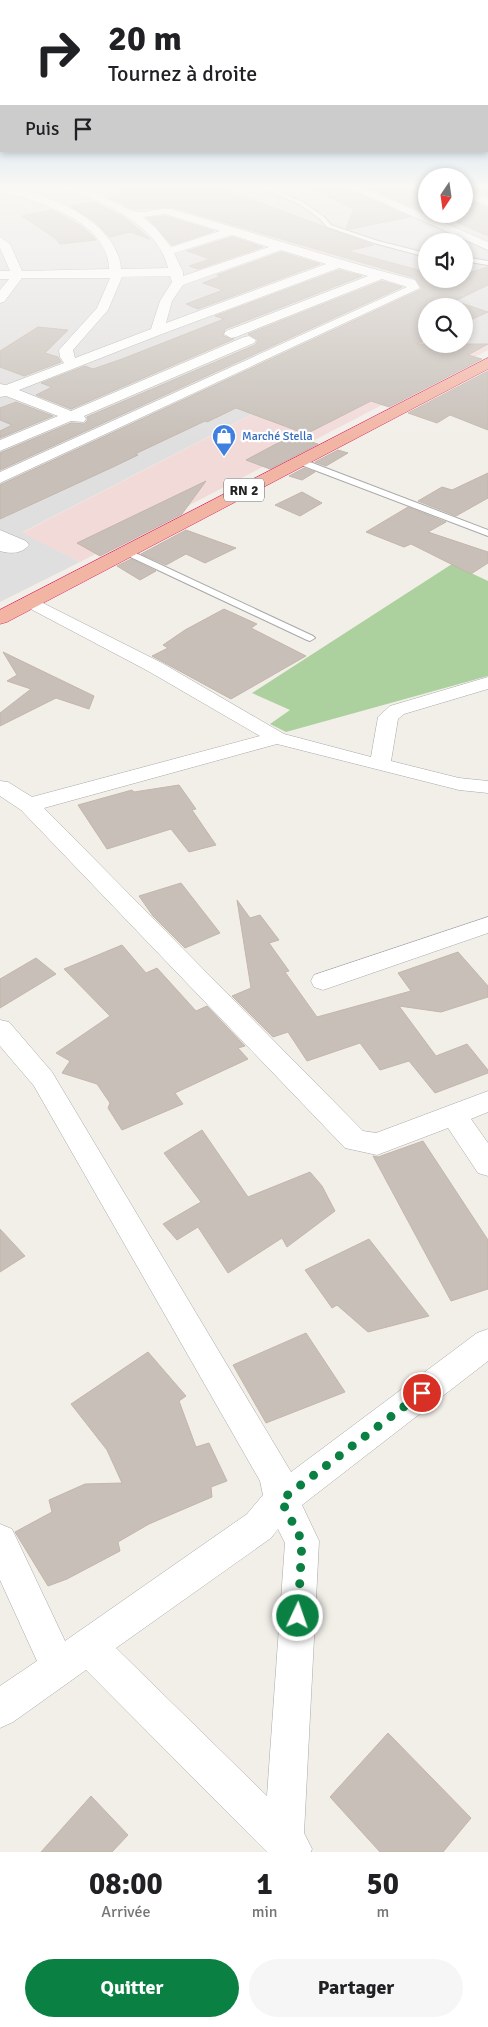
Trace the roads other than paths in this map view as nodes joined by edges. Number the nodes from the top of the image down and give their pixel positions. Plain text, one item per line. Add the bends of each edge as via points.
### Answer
1 (16, 271) edge
2 (176, 271) edge
3 (197, 271) edge
4 (318, 271) edge
5 (367, 271) edge
6 (116, 274) junction
7 (18, 275) junction
8 (381, 275) junction
9 (0, 276) edge
10 (178, 277) junction
11 (0, 299) edge
12 (190, 319) junction
13 (157, 331) junction
14 (231, 334) junction
15 (249, 340) junction
16 (280, 351) junction
17 (72, 363) junction
18 (488, 363) edge
19 (2, 390) edge
20 (71, 416) junction
21 (106, 431) junction
22 (0, 446) edge
23 (299, 461) junction
24 (0, 478) edge
25 (488, 533) edge
26 (0, 535) edge
27 (0, 546) edge
28 (127, 552) junction
29 (31, 602) junction
30 (0, 618) edge
31 (310, 638) dead end
32 (488, 683) edge
33 (278, 738) junction
34 (380, 765) junction
35 (0, 786) edge
36 (488, 787) edge
37 (29, 805) junction
38 (488, 925) edge
39 (323, 981) dead end
40 (0, 1029) edge
41 (488, 1101) edge
42 (452, 1114) junction
43 (488, 1165) edge
44 (487, 1345) edge
45 (281, 1500) junction
46 (0, 1541) edge
47 (89, 1647) junction
48 (59, 1668) junction
49 (0, 1709) edge
50 (290, 1847) edge

1 - 7 street
2 - 10 street
3 - 10 street
4 - 12 street
5 - 8 street
6 - 7 street
6 - 10 street
6 - 17 street via 105,305 66,350
7 - 9 street
7 - 11 street
8 - 14 street
8 - 16 street via 411,283 414,288
10 - 13 street via 166,300
12 - 13 street
12 - 14 street
13 - 17 street
14 - 15 street
15 - 16 street
15 - 20 street
16 - 21 street
17 - 19 street
18 - 23 highway, RN 2
19 - 20 street
20 - 21 street
20 - 22 street
21 - 24 street
23 - 25 lane
23 - 28 highway, RN 2
26 - 27 street via 20,545 10,549
28 - 29 highway, RN 2
28 - 31 lane
29 - 30 highway, RN 2
29 - 33 street via 155,667
32 - 34 street via 397,710 388,717
33 - 34 street
33 - 37 street
34 - 36 street via 458,784
35 - 37 street
37 - 42 street via 355,1140 377,1144
38 - 39 street
40 - 45 street via 43,1079 276,1477
41 - 42 street
42 - 43 street
44 - 45 street
45 - 47 street via 259,1526
45 - 50 street via 302,1541
46 - 48 street
47 - 48 street
47 - 50 street
48 - 49 street

